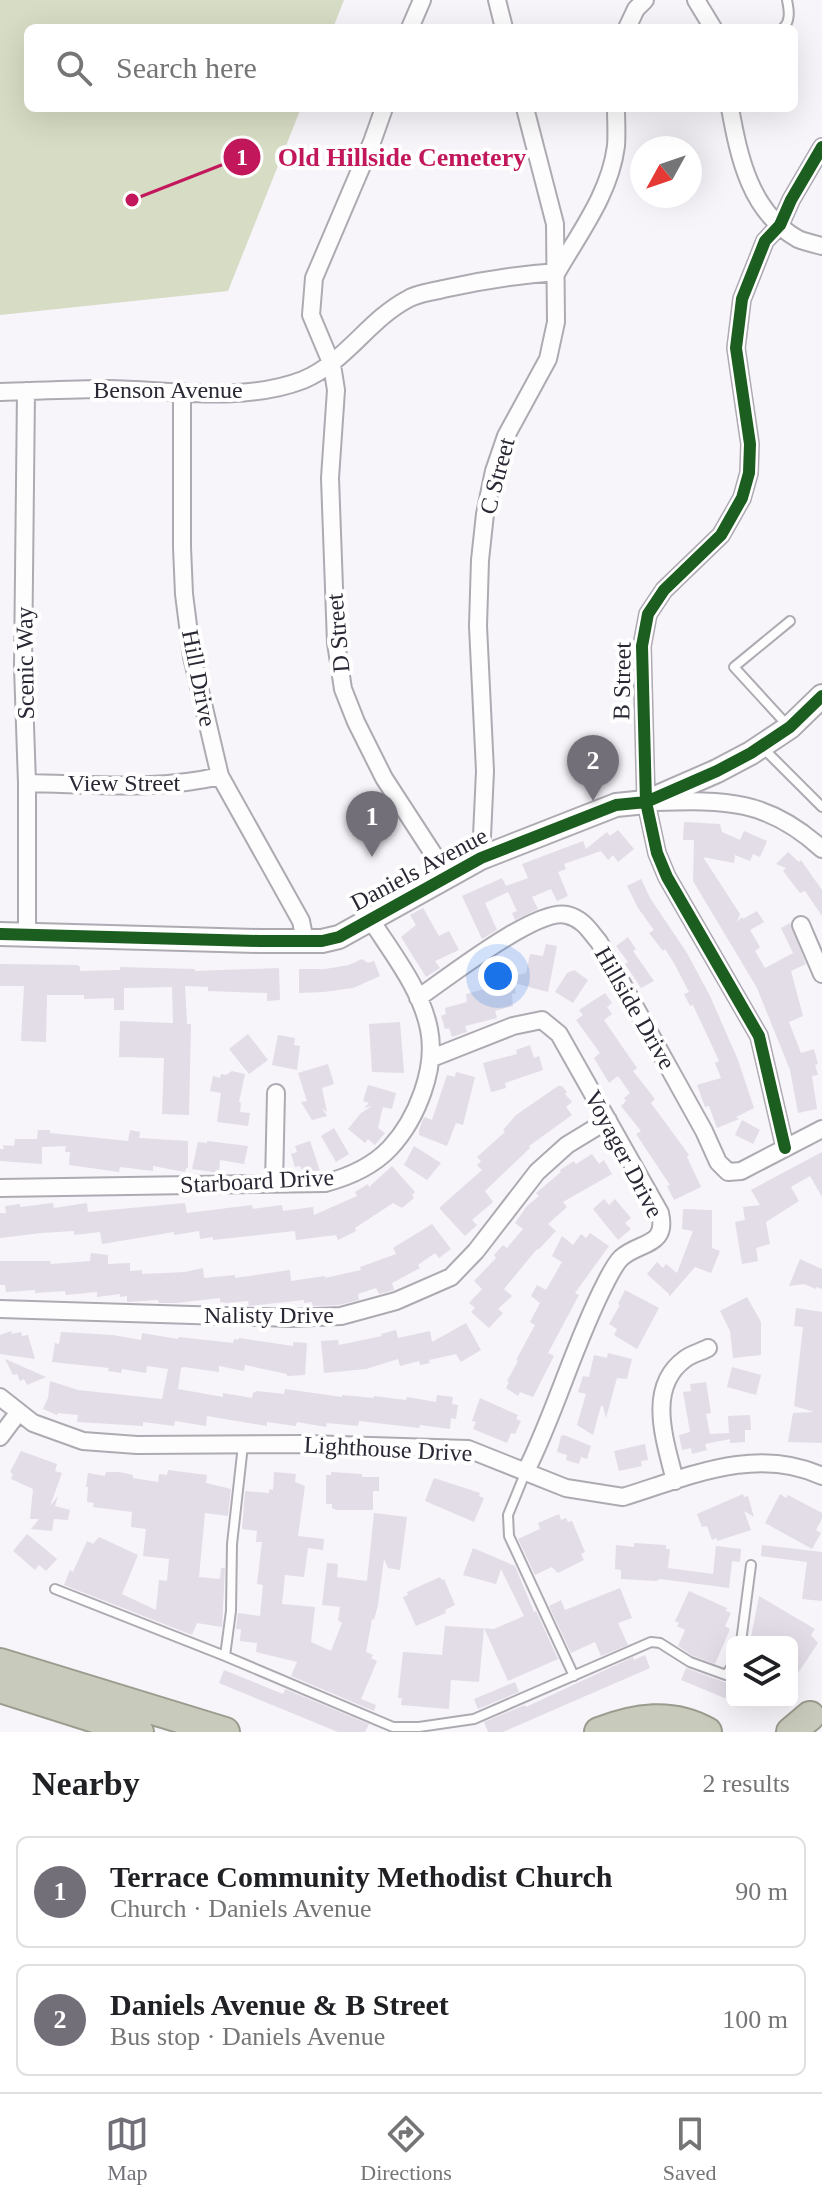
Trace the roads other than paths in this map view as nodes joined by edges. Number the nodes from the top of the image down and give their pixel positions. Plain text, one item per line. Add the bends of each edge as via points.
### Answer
1 (422, 0) edge
2 (497, 0) edge
3 (645, 0) edge
4 (696, 0) edge
5 (787, 0) edge
6 (412, 24) edge
7 (503, 24) edge
8 (629, 24) edge
9 (711, 24) edge
10 (787, 24) edge
11 (383, 112) edge
12 (526, 112) edge
13 (616, 112) edge
14 (731, 112) edge
15 (822, 147) edge
16 (780, 225) junction
17 (822, 246) edge
18 (557, 272) junction
19 (332, 365) junction
20 (26, 391) junction
21 (0, 392) edge
22 (182, 393) junction
23 (790, 621) dead end
24 (822, 696) edge
25 (790, 727) junction
26 (761, 746) junction
27 (220, 776) junction
28 (27, 783) junction
29 (646, 802) junction
30 (822, 807) edge
31 (822, 849) edge
32 (481, 858) junction
33 (447, 875) junction
34 (371, 920) junction
35 (801, 925) dead end
36 (0, 934) edge
37 (27, 935) junction
38 (305, 941) junction
39 (816, 944) edge
40 (822, 974) edge
41 (418, 998) junction
42 (432, 1058) junction
43 (276, 1093) dead end
44 (608, 1120) junction
45 (822, 1129) edge
46 (785, 1148) junction
47 (274, 1184) junction
48 (0, 1188) edge
49 (0, 1309) edge
50 (708, 1348) dead end
51 (0, 1397) edge
52 (18, 1413) junction
53 (0, 1437) edge
54 (243, 1445) junction
55 (526, 1471) junction
56 (822, 1476) edge
57 (675, 1481) junction
58 (751, 1565) dead end
59 (55, 1589) dead end
60 (742, 1636) edge
61 (225, 1656) junction
62 (0, 1663) edge
63 (726, 1675) edge
64 (574, 1676) junction
65 (67, 1684) junction
66 (0, 1688) edge
67 (0, 1703) edge
68 (628, 1727) edge
69 (707, 1731) edge
70 (103, 1732) edge
71 (139, 1732) edge
72 (197, 1732) edge
73 (225, 1732) edge
74 (599, 1732) edge

1 - 6 street
2 - 7 street
3 - 8 street
4 - 9 street
5 - 10 lane
11 - 19 street, D Street via 314,278 311,315
12 - 18 street, C Street via 555,224
13 - 18 street via 616,146 608,178
14 - 16 street via 750,185
15 - 16 street, B Street
16 - 17 street via 799,239
16 - 29 street, B Street via 765,241 736,329 750,444 742,498 721,535 664,590 648,614 642,646
18 - 19 street, Benson Avenue via 496,277 409,297
18 - 32 street, C Street via 556,322 548,359 506,436 485,514 478,626 485,771
19 - 22 street, Benson Avenue via 278,386
19 - 33 street, D Street via 336,390 330,493 343,689 384,778
20 - 21 street, Benson Avenue
20 - 22 street, Benson Avenue
20 - 28 street, Scenic Way
22 - 27 street, Hill Drive via 184,594 192,657
23 - 25 lane via 734,667
24 - 25 street, Daniels Avenue
25 - 26 street, Daniels Avenue
26 - 29 street, Daniels Avenue
26 - 30 lane
27 - 28 street, View Street via 162,784
27 - 38 street, Hill Drive via 301,921
28 - 37 street, Scenic Way
29 - 31 street via 736,803 788,822
29 - 32 street, Daniels Avenue via 616,805
29 - 46 street, B Street via 667,877 759,1036
32 - 33 street, Daniels Avenue
33 - 34 street, Daniels Avenue
34 - 38 street, Daniels Avenue via 339,937
34 - 41 street
35 - 39 street
36 - 37 street, Daniels Avenue
37 - 38 street, Daniels Avenue
39 - 40 street
41 - 42 street, Starboard Drive
41 - 46 street, Hillside Drive via 523,927 565,914 583,922 614,969 718,1162 728,1172 741,1171
42 - 44 street, Voyager Drive via 542,1020 559,1034
42 - 47 street, Starboard Drive via 411,1119 389,1149 342,1179
43 - 47 street
44 - 49 street, Nalisty Drive via 567,1145 537,1172 451,1277 396,1301 341,1316 291,1318
44 - 55 street, Voyager Drive via 663,1226 658,1237 621,1258 607,1281
45 - 46 street
47 - 48 street, Starboard Drive
50 - 57 street via 685,1359 669,1377 663,1396 661,1417
51 - 52 street, Lighthouse Drive
52 - 53 street
52 - 54 street, Lighthouse Drive via 83,1441
54 - 55 street, Lighthouse Drive via 468,1449
54 - 61 lane
55 - 57 street, Lighthouse Drive via 604,1496 623,1497
55 - 64 lane via 508,1515 509,1536
56 - 57 street, Lighthouse Drive via 801,1466 768,1461 736,1463
58 - 60 lane
59 - 61 lane
61 - 64 lane via 393,1727 474,1719
62 - 65 highway
63 - 64 lane via 651,1642
65 - 72 highway
65 - 73 highway
66 - 71 highway
67 - 70 highway
68 - 69 highway via 671,1718
68 - 74 highway

